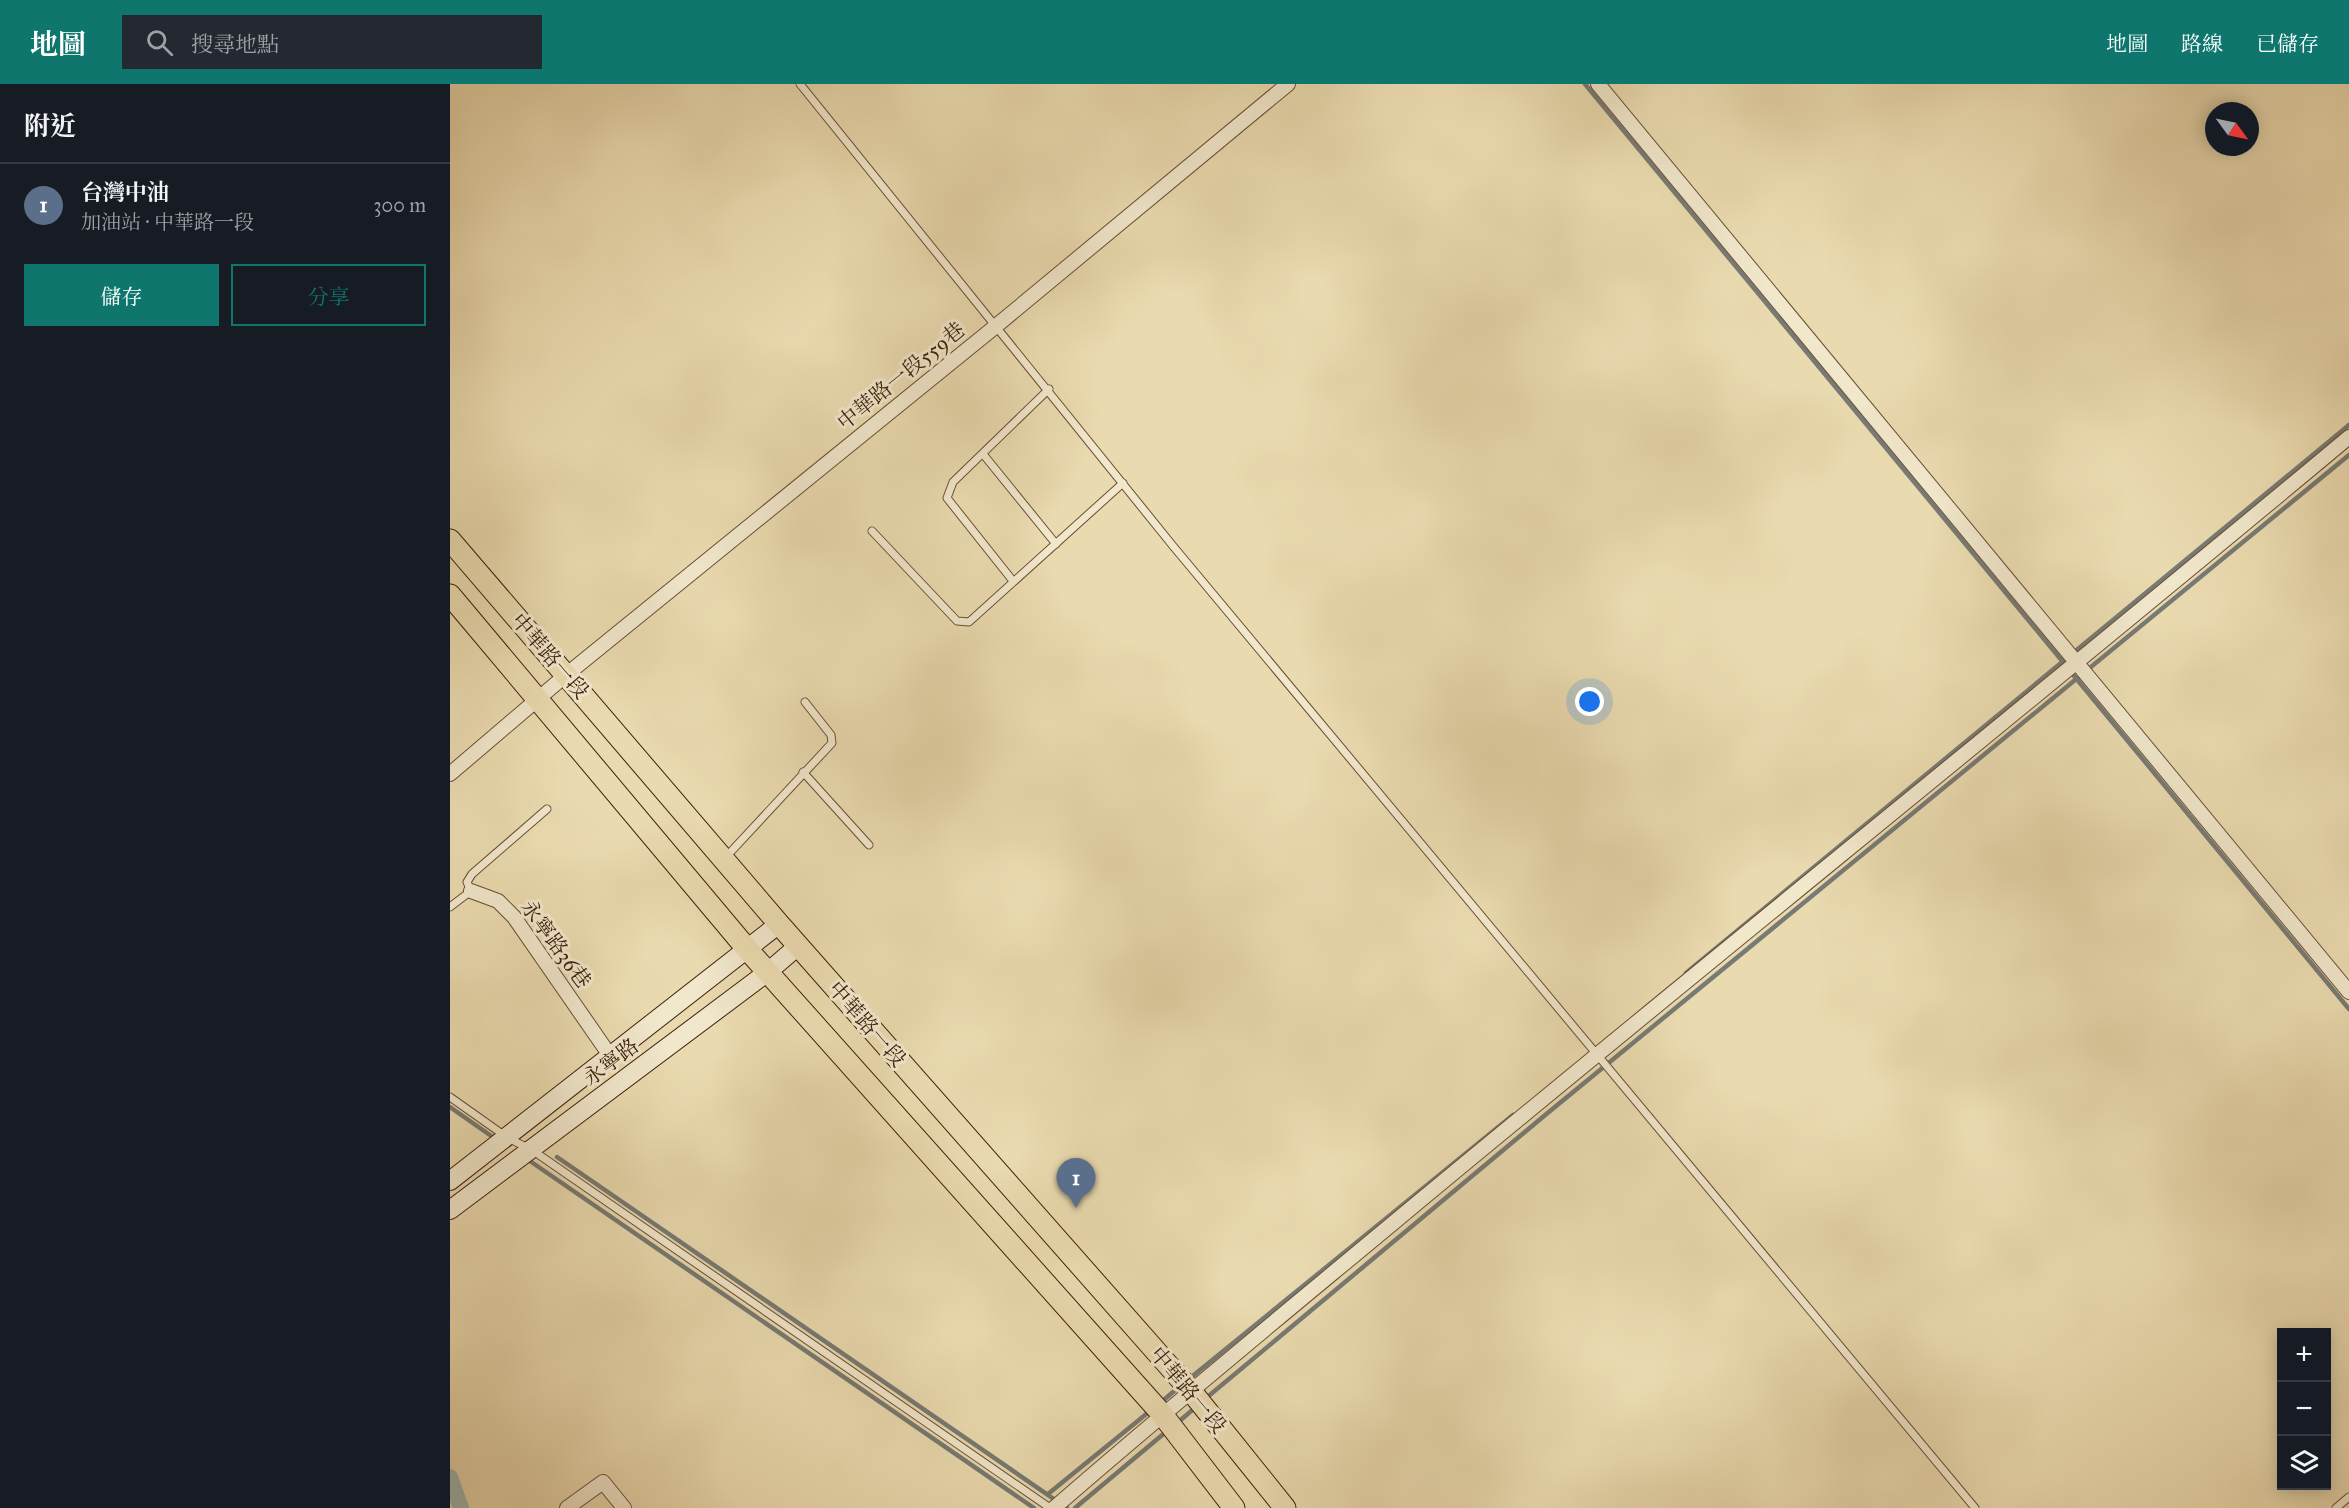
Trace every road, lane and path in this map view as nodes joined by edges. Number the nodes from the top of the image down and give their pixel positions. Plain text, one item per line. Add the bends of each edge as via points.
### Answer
1 (800, 84) edge
2 (1288, 84) edge
3 (1598, 84) edge
4 (996, 326) junction
5 (1049, 389) junction
6 (2349, 437) edge
7 (983, 454) junction
8 (1123, 483) junction
9 (872, 531) dead end
10 (450, 540) edge
11 (1056, 544) junction
12 (1013, 581) junction
13 (450, 595) edge
14 (2077, 664) junction
15 (566, 675) junction
16 (538, 698) junction
17 (805, 702) dead end
18 (803, 772) junction
19 (450, 774) edge
20 (547, 809) dead end
21 (869, 845) dead end
22 (723, 860) junction
23 (471, 891) junction
24 (450, 907) edge
25 (778, 924) junction
26 (798, 946) junction
27 (747, 950) junction
28 (769, 971) junction
29 (2349, 992) edge
30 (1598, 1053) junction
31 (611, 1057) junction
32 (450, 1097) edge
33 (508, 1138) junction
34 (532, 1150) junction
35 (450, 1181) edge
36 (450, 1210) edge
37 (1191, 1391) junction
38 (1162, 1414) junction
39 (2349, 1497) edge
40 (567, 1508) edge
41 (624, 1508) edge
42 (1050, 1508) edge
43 (1054, 1508) edge
44 (1234, 1508) edge
45 (1285, 1508) edge
46 (1975, 1508) edge
47 (2336, 1508) edge

1 - 4 lane
2 - 4 street, 中華路一段559巷
3 - 14 street
4 - 5 lane
4 - 15 street, 中華路一段559巷
5 - 7 lane
5 - 8 lane
6 - 14 street
7 - 11 lane
7 - 12 lane via 953,482 947,498
8 - 11 lane
8 - 30 lane
9 - 12 lane via 957,621 969,621
10 - 15 main road, 中華路一段
11 - 12 lane
13 - 16 main road, 中華路一段
14 - 29 street
14 - 30 street
15 - 16 street, 中華路一段559巷
15 - 22 main road, 中華路一段
16 - 19 street, 中華路一段559巷
16 - 27 main road, 中華路一段
17 - 18 lane via 831,735 832,743
18 - 21 lane
18 - 22 lane
20 - 23 lane via 472,874 467,882
22 - 25 main road, 中華路一段
23 - 24 lane
23 - 31 street, 永寧路36巷 via 498,902 514,917
25 - 26 main road, 中華路一段
25 - 27 street, 永寧路
26 - 28 street, 永寧路
26 - 37 main road, 中華路一段
27 - 28 main road, 中華路一段
27 - 31 street, 永寧路
28 - 34 street, 永寧路
28 - 38 main road, 中華路一段
30 - 37 street
30 - 46 lane
31 - 33 street, 永寧路
32 - 33 lane
33 - 34 lane
33 - 35 street, 永寧路
34 - 36 street, 永寧路
34 - 42 lane
37 - 38 street
37 - 45 main road, 中華路一段
38 - 43 street
38 - 44 main road, 中華路一段
39 - 47 lane
40 - 41 street via 603,1482

